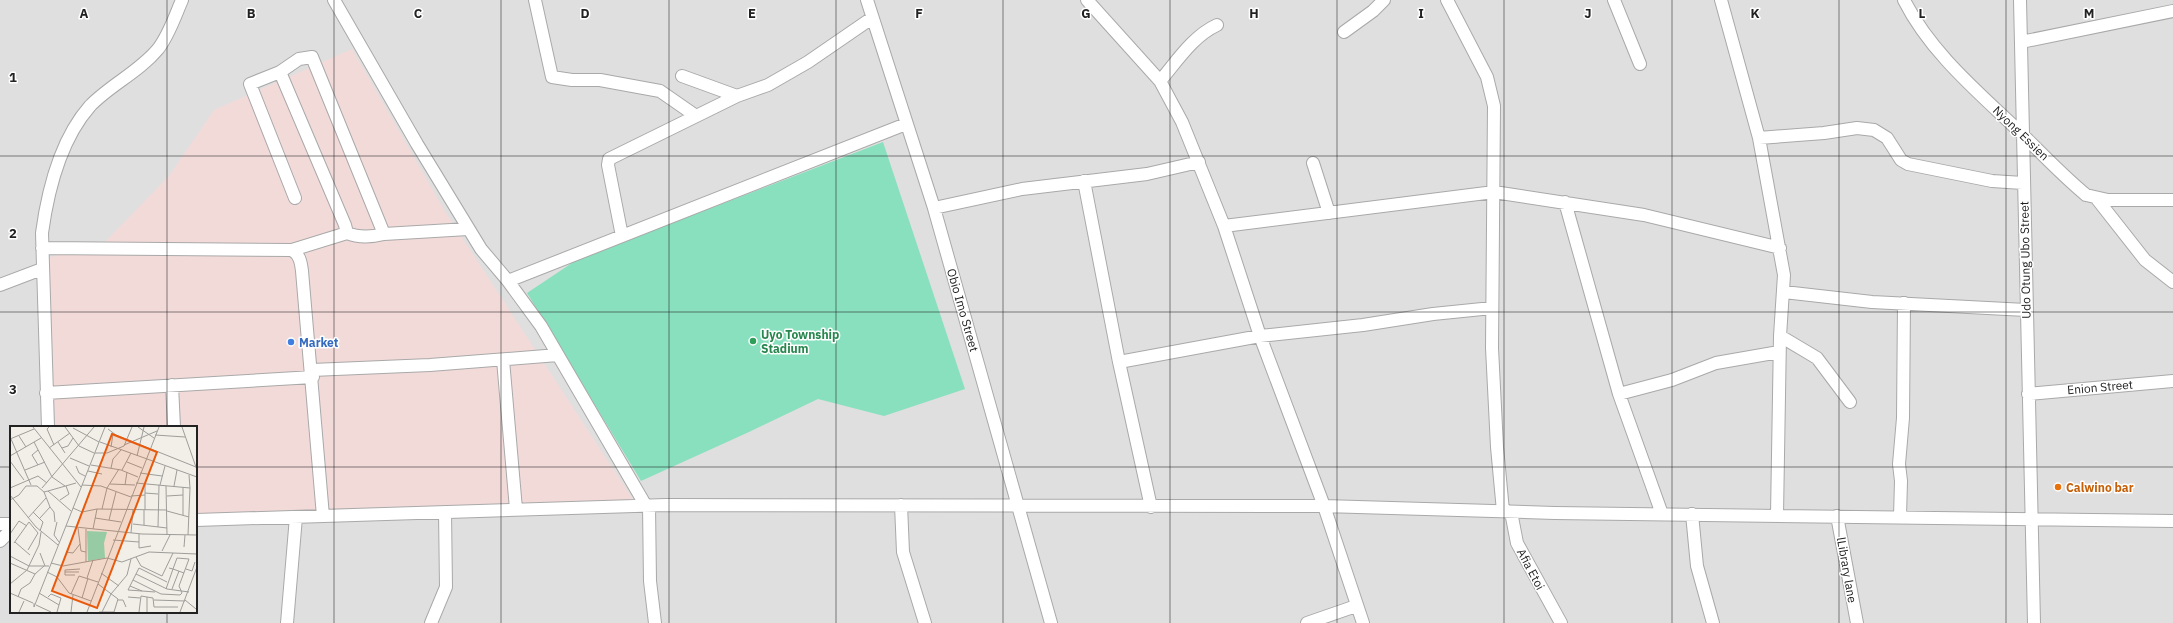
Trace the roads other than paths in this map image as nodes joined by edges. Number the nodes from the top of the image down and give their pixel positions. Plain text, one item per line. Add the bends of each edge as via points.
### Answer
1 (182, 0) edge
2 (334, 0) edge
3 (535, 0) edge
4 (867, 0) edge
5 (1087, 0) edge
6 (1384, 0) edge
7 (1447, 0) edge
8 (1614, 0) edge
9 (1721, 0) edge
10 (1904, 0) edge
11 (2020, 0) edge
12 (2173, 11) edge
13 (872, 18) junction
14 (1217, 25) dead end
15 (1344, 32) dead end
16 (2020, 42) junction
17 (1640, 64) dead end
18 (280, 72) junction
19 (682, 76) dead end
20 (1160, 81) junction
21 (737, 96) junction
22 (696, 116) junction
23 (906, 124) junction
24 (2022, 135) junction
25 (1759, 138) junction
26 (1199, 162) junction
27 (1313, 163) dead end
28 (1084, 181) junction
29 (2024, 183) junction
30 (1494, 192) junction
31 (295, 198) dead end
32 (2096, 199) junction
33 (2173, 200) edge
34 (1565, 202) junction
35 (934, 208) junction
36 (1329, 213) junction
37 (1224, 226) junction
38 (468, 229) junction
39 (347, 233) junction
40 (384, 234) junction
41 (622, 236) junction
42 (42, 248) junction
43 (1780, 248) junction
44 (292, 250) junction
45 (42, 269) junction
46 (508, 281) junction
47 (2173, 282) edge
48 (0, 286) edge
49 (1784, 292) junction
50 (1904, 303) junction
51 (1492, 308) junction
52 (2026, 310) junction
53 (1260, 336) junction
54 (1780, 336) junction
55 (1779, 352) junction
56 (558, 355) junction
57 (503, 360) junction
58 (1119, 362) junction
59 (312, 373) junction
60 (2173, 381) edge
61 (172, 385) junction
62 (46, 393) junction
63 (1619, 394) junction
64 (2028, 394) junction
65 (1850, 402) dead end
66 (48, 426) edge
67 (174, 426) edge
68 (901, 505) junction
69 (1018, 505) junction
70 (649, 506) junction
71 (1324, 506) junction
72 (1151, 507) junction
73 (516, 509) junction
74 (445, 512) junction
75 (1507, 512) junction
76 (1662, 514) junction
77 (1692, 514) junction
78 (1777, 515) junction
79 (323, 516) junction
80 (1837, 516) junction
81 (296, 517) junction
82 (1900, 518) junction
83 (197, 520) edge
84 (2033, 520) junction
85 (2173, 521) edge
86 (10, 531) edge
87 (0, 541) edge
88 (1356, 606) junction
89 (924, 621) edge
90 (287, 623) edge
91 (430, 623) edge
92 (655, 623) edge
93 (912, 623) edge
94 (1051, 623) edge
95 (1307, 623) edge
96 (1363, 623) edge
97 (1561, 623) edge
98 (1713, 623) edge
99 (1856, 623) edge
100 (2034, 623) edge

1 - 42 street via 158,49 99,98 72,132 64,147 45,210
2 - 38 street
3 - 22 street via 552,77 600,80 660,92
4 - 13 street, Obio Imo Street
5 - 20 street
6 - 15 street
7 - 30 street, Afia Etoi via 1491,89 1495,123
8 - 17 street
9 - 25 street
10 - 24 street, Nyong Essien via 1936,48
11 - 16 street, Udo Otung Ubo Street
12 - 16 street
13 - 21 street via 808,62 768,84
13 - 23 street, Obio Imo Street
14 - 20 street via 1205,30
16 - 24 street, Udo Otung Ubo Street
18 - 31 street via 250,84
18 - 39 street
18 - 40 street via 299,59 312,56
19 - 21 street
20 - 26 street via 1182,122
21 - 22 street
22 - 41 street via 609,159
23 - 35 street, Obio Imo Street
23 - 41 street
24 - 29 street, Udo Otung Ubo Street
24 - 32 street, Nyong Essien via 2082,191
25 - 29 street via 1857,128 1874,130 1887,138 1901,160 1908,164 1992,181
25 - 43 street
26 - 28 street via 1147,174
26 - 37 street
27 - 36 street
28 - 35 street via 1022,189
28 - 58 street
29 - 52 street, Udo Otung Ubo Street
30 - 34 street
30 - 36 street
30 - 51 street, Afia Etoi
32 - 33 street, Nyong Essien
32 - 47 street via 2144,260
34 - 43 street via 1644,215
34 - 63 street
35 - 69 street, Obio Imo Street
36 - 37 street
37 - 53 street
38 - 40 street
38 - 46 street
39 - 40 street via 374,237
39 - 44 street
41 - 46 street
42 - 44 street
42 - 45 street
43 - 49 street
44 - 59 street via 300,260 302,271
45 - 48 street
45 - 62 street
46 - 56 street via 542,326
49 - 50 street
49 - 54 street
50 - 52 street
50 - 82 street via 1903,418 1899,464
51 - 53 street
51 - 75 street, Afia Etoi via 1497,447
52 - 64 street, Udo Otung Ubo Street
53 - 58 street
53 - 71 street
54 - 55 street
54 - 65 street via 1817,358
55 - 63 street via 1716,363 1672,380
55 - 78 street
56 - 57 street
56 - 70 street via 646,506
57 - 59 street
57 - 73 street
58 - 72 street
59 - 61 street
59 - 79 street
60 - 64 street, Enion Street
61 - 62 street
61 - 67 street
62 - 66 street
63 - 76 street
64 - 84 street, Udo Otung Ubo Street
68 - 69 street
68 - 70 street
68 - 89 street via 903,552
69 - 72 street
69 - 94 street, Obio Imo Street
70 - 73 street
70 - 92 street via 650,581
71 - 72 street
71 - 75 street
71 - 88 street
73 - 74 street
74 - 79 street
74 - 91 street via 446,587
75 - 76 street
75 - 97 street, Afia Etoi via 1517,543
76 - 77 street
77 - 78 street
77 - 98 street via 1697,566
78 - 80 street
79 - 81 street
80 - 82 street
80 - 99 street, lLibrary lane
81 - 83 street
81 - 90 street
82 - 84 street
84 - 85 street
84 - 100 street, Udo Otung Ubo Street
86 - 87 street
88 - 95 street
88 - 96 street
89 - 93 street

